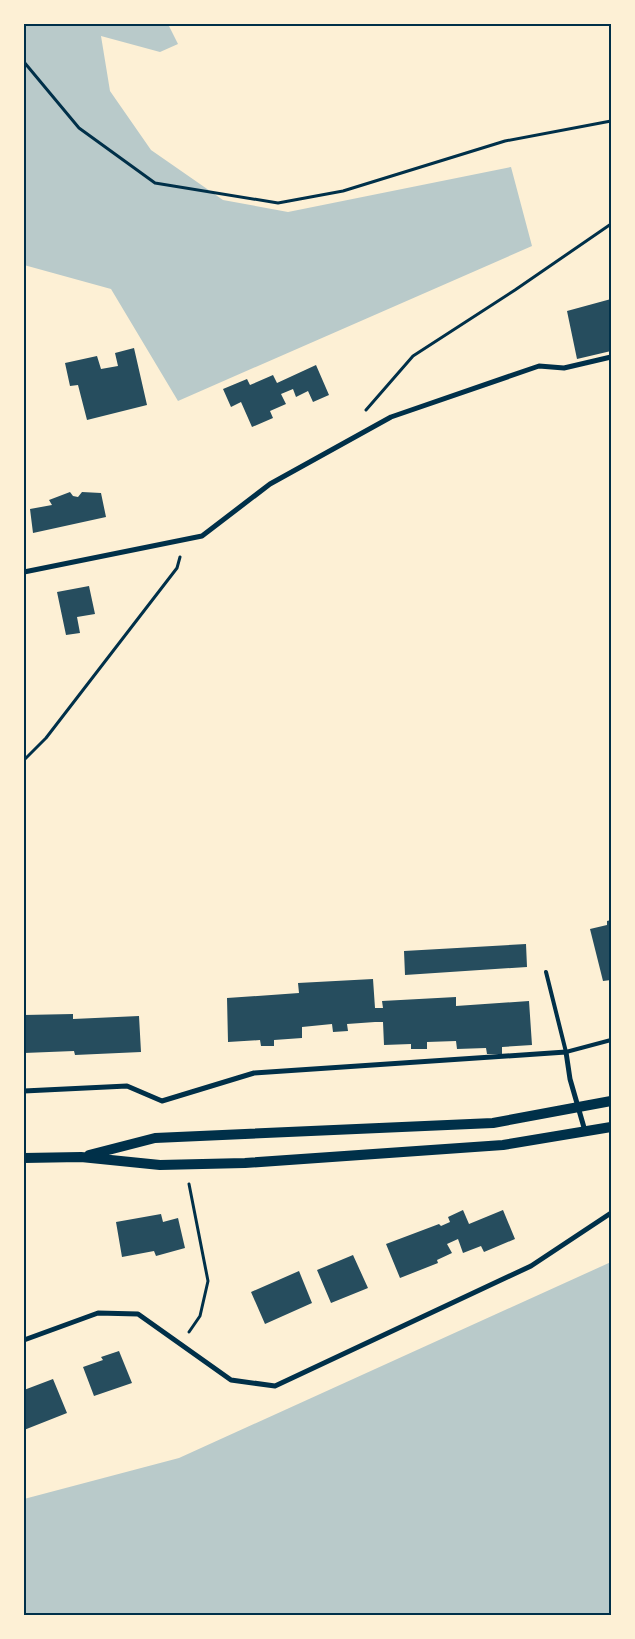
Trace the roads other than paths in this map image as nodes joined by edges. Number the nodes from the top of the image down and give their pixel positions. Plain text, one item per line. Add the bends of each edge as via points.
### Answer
1 (611, 358) edge
2 (24, 572) edge
3 (546, 972) dead end
4 (611, 1040) edge
5 (566, 1052) junction
6 (24, 1091) edge
7 (611, 1101) edge
8 (578, 1107) junction
9 (611, 1127) edge
10 (585, 1132) junction
11 (81, 1157) junction
12 (24, 1158) edge
13 (611, 1213) edge
14 (24, 1340) edge

1 - 2 street via 564,368 539,366 391,417 270,484 202,536
3 - 5 lane
4 - 5 lane
5 - 6 street via 254,1073 162,1101 127,1086
5 - 8 street
7 - 8 main road
8 - 10 street
8 - 11 main road via 493,1123 155,1138
9 - 10 main road
10 - 11 main road via 503,1146 245,1163 160,1165
11 - 12 main road
13 - 14 street via 531,1266 275,1386 231,1380 138,1314 98,1313

